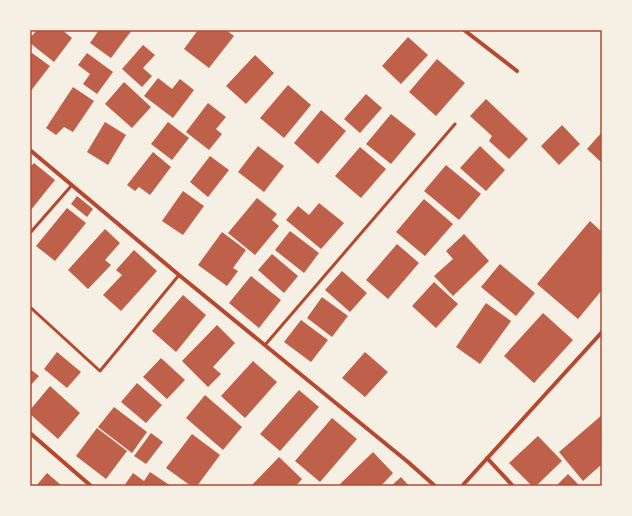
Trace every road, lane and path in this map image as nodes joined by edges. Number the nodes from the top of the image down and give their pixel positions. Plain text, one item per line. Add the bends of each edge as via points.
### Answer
1 (464, 30) edge
2 (517, 71) dead end
3 (455, 124) dead end
4 (30, 150) edge
5 (72, 185) junction
6 (30, 233) edge
7 (179, 275) junction
8 (30, 307) edge
9 (602, 332) edge
10 (265, 345) junction
11 (30, 433) edge
12 (487, 458) junction
13 (91, 486) edge
14 (435, 486) edge
15 (462, 486) edge
16 (513, 486) edge

1 - 2 street
3 - 10 lane
4 - 5 street
5 - 6 lane
5 - 7 street
7 - 8 lane via 100,371
7 - 10 street
9 - 12 street
10 - 14 street
11 - 13 street
12 - 15 street
12 - 16 street

